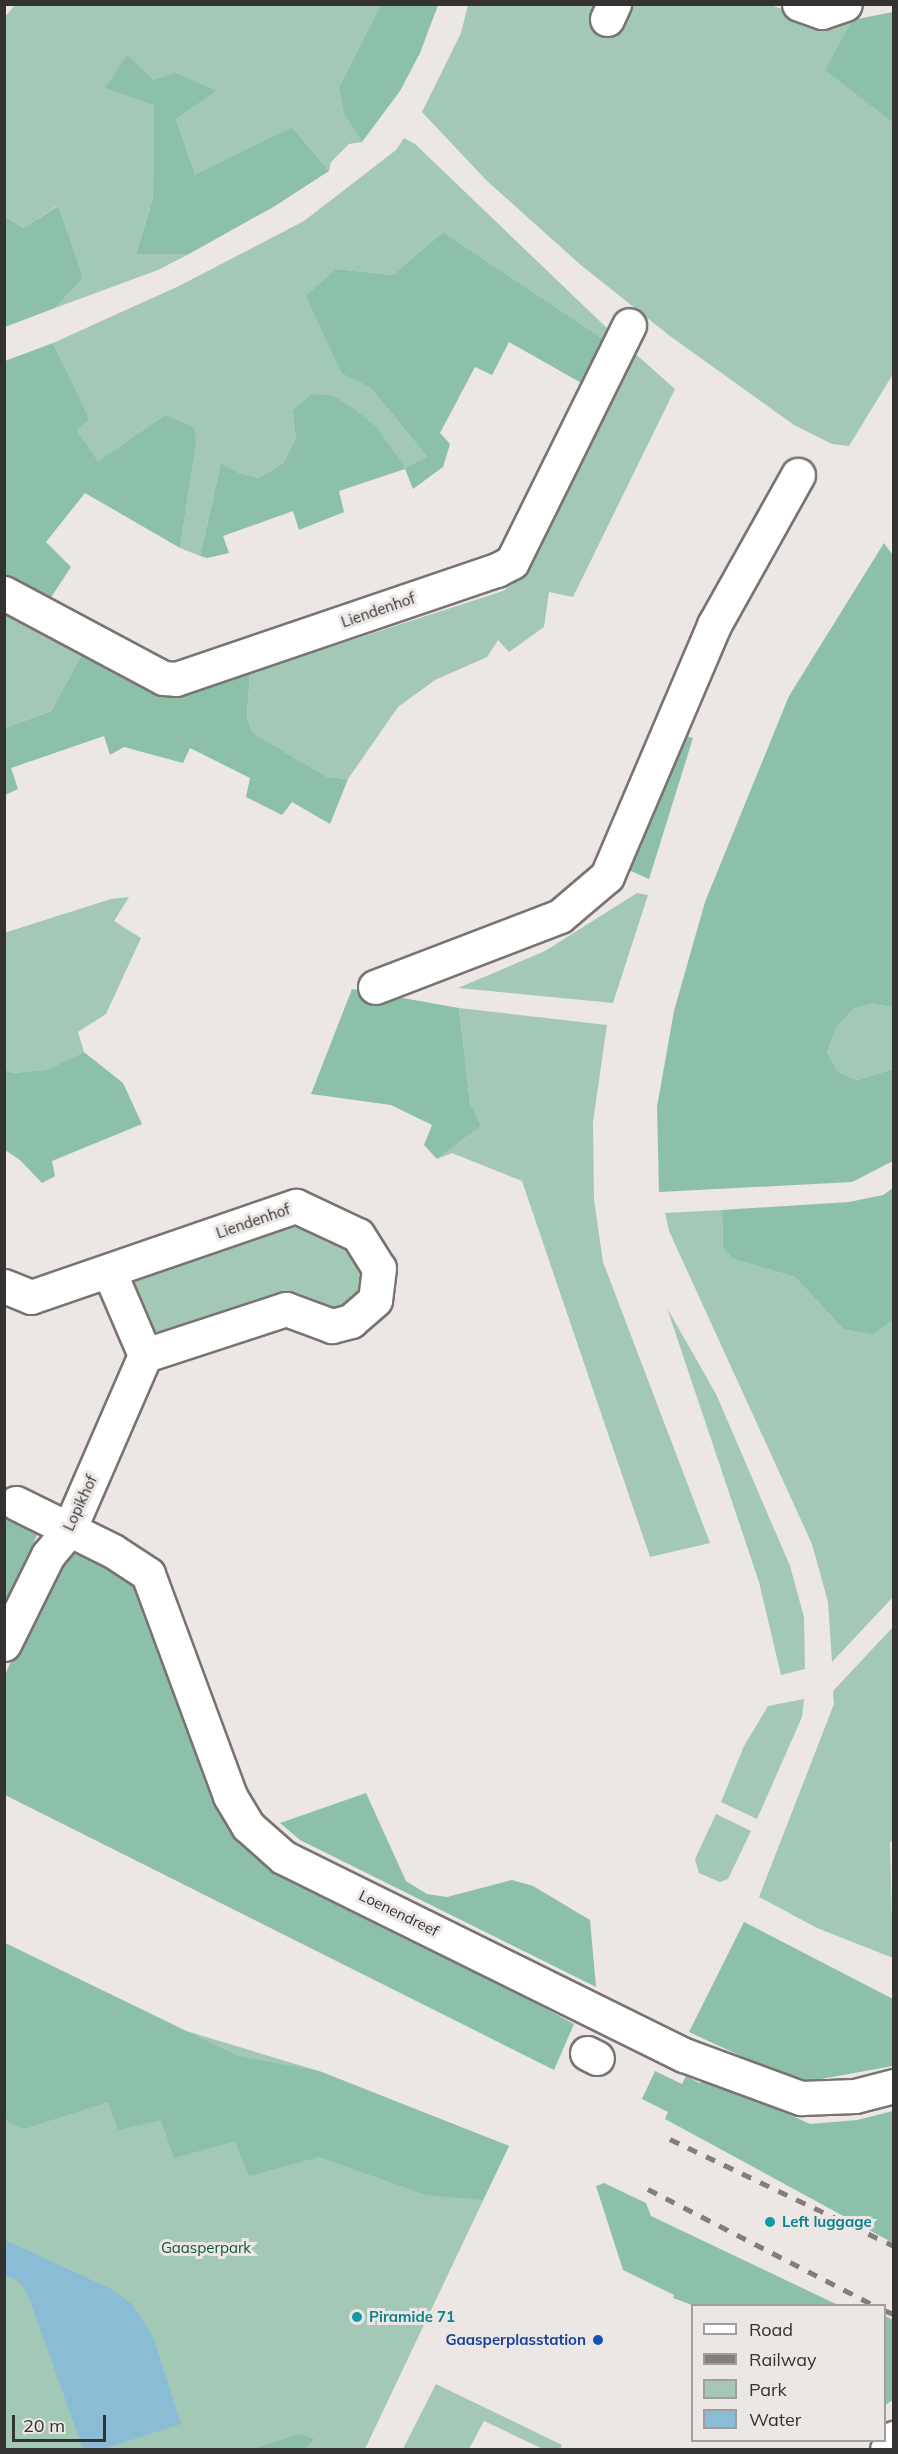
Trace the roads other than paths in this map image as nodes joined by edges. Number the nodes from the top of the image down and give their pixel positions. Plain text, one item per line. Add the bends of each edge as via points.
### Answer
1 (799, 4) edge
2 (845, 4) edge
3 (628, 325) dead end
4 (798, 475) dead end
5 (4, 593) edge
6 (375, 987) dead end
7 (109, 1271) junction
8 (4, 1287) edge
9 (145, 1355) junction
10 (16, 1503) dead end
11 (69, 1530) junction
12 (4, 1644) edge
13 (894, 2086) edge
14 (894, 2438) edge
15 (887, 2450) edge

1 - 2 street via 822,12
3 - 5 street, Liendenhof via 512,562 497,570 176,679 163,678
4 - 6 street via 714,625 607,876 560,916
7 - 8 street via 31,1297
7 - 9 street
7 - 9 street, Liendenhof via 296,1206 358,1235 379,1268 375,1300 351,1321 332,1326 286,1309
9 - 11 street, Lopikhof
10 - 11 street, Loenendreef
11 - 12 street, Lopikhof via 48,1555
11 - 13 street, Loenendreef via 148,1574 230,1796 248,1826 283,1857 684,2055 801,2098 855,2096
14 - 15 street

